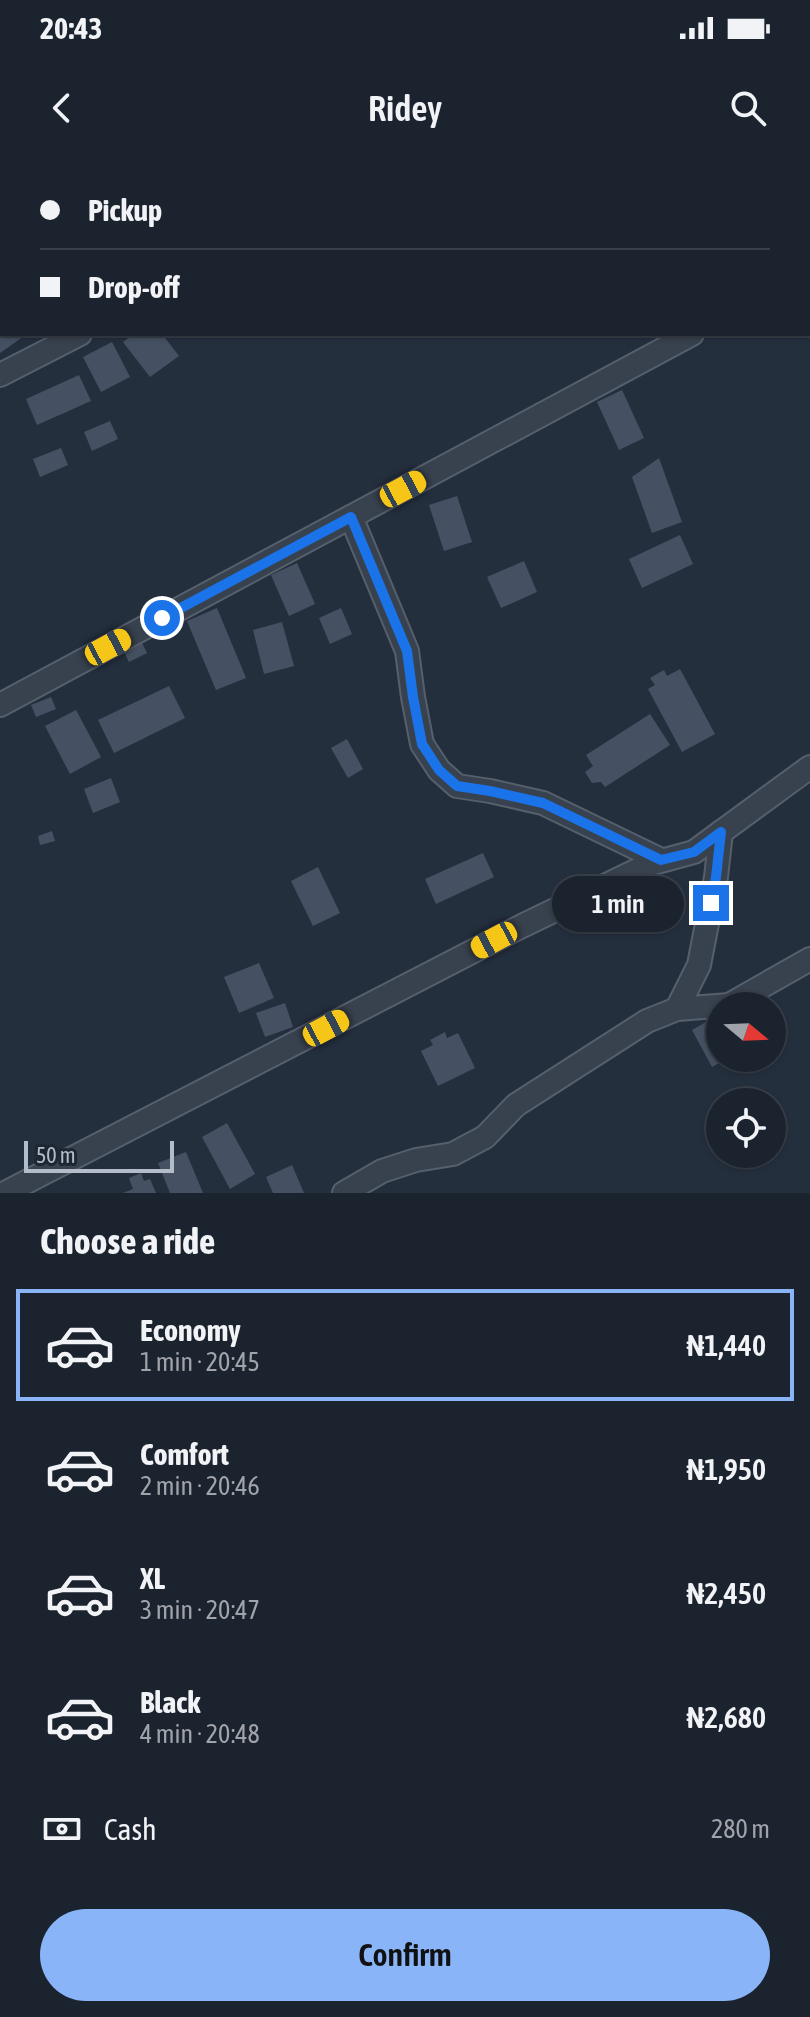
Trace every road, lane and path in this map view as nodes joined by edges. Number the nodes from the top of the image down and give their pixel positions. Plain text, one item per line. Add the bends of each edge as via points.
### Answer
1 (76, 336) edge
2 (688, 336) edge
3 (0, 375) edge
4 (351, 517) junction
5 (0, 705) edge
6 (810, 767) edge
7 (721, 832) junction
8 (661, 860) junction
9 (810, 959) edge
10 (677, 1009) junction
11 (5, 1193) edge
12 (344, 1193) edge

1 - 3 street
2 - 4 street
4 - 5 street
4 - 8 street via 407,651 422,744 439,770 457,786 543,803
6 - 7 street
7 - 8 street via 694,852
7 - 10 street via 699,965
8 - 11 street via 522,926
9 - 10 street via 729,1005
10 - 12 street via 647,1021 516,1105 485,1137 453,1154 382,1171

